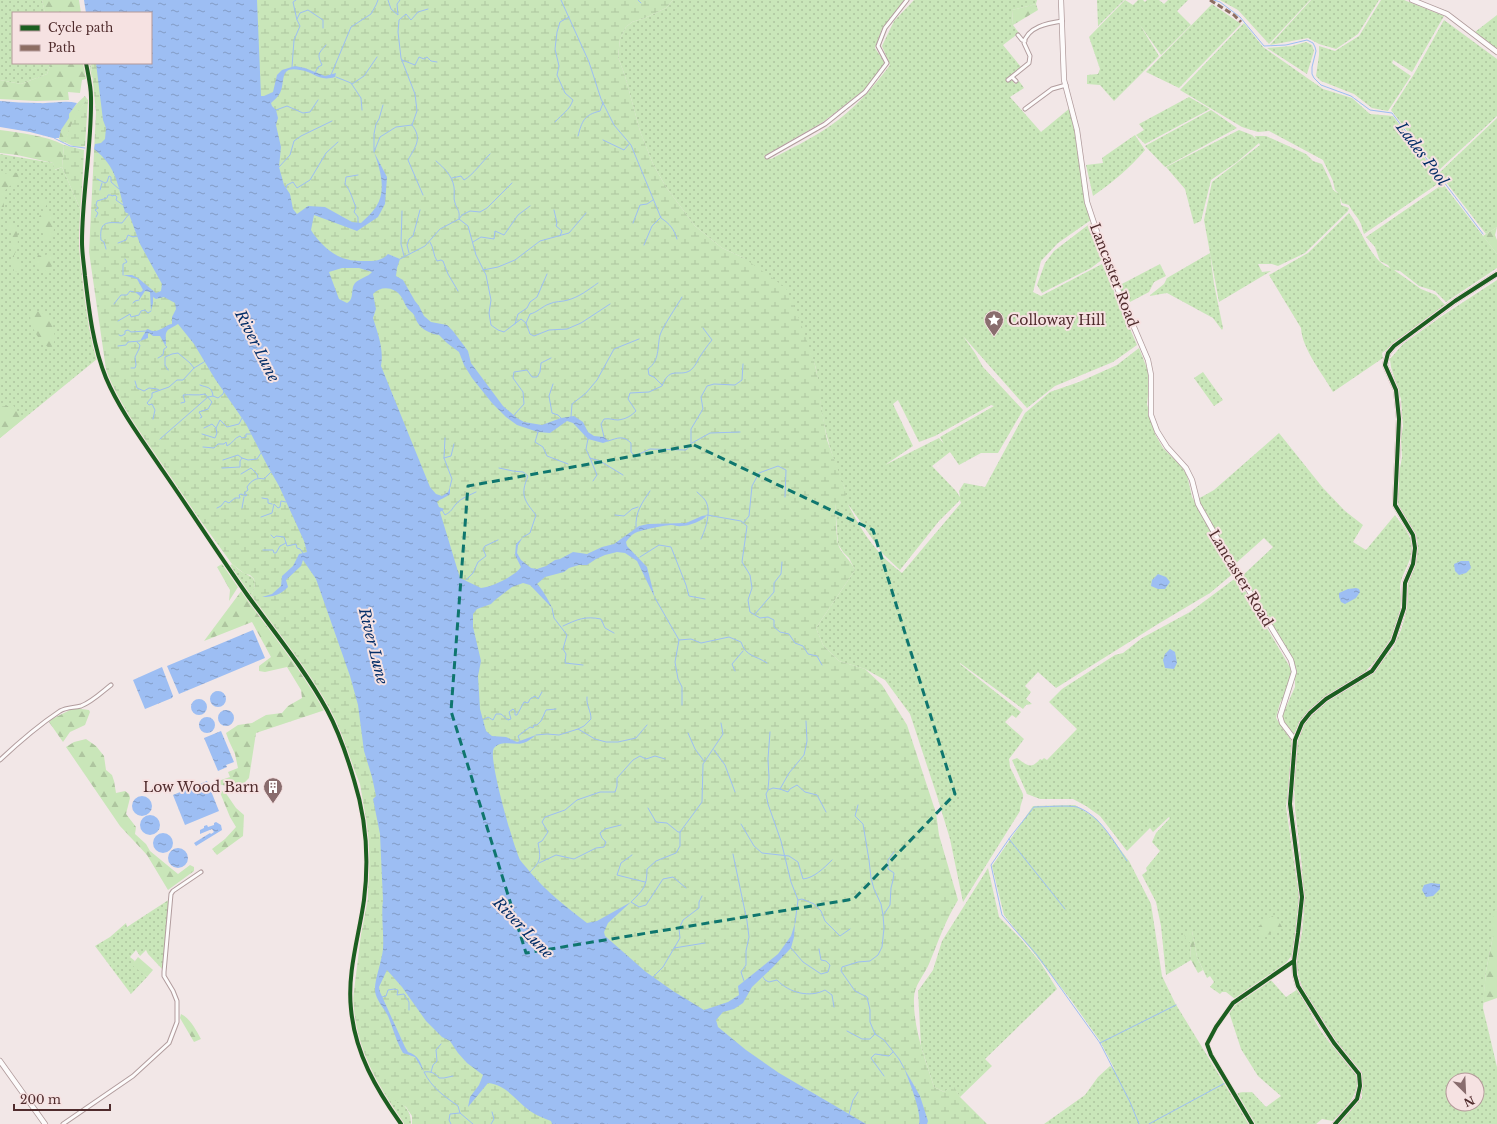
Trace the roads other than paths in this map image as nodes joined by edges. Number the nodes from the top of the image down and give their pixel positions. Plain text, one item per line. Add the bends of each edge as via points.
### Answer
1 (907, 0) edge
2 (1061, 0) edge
3 (1412, 0) edge
4 (1062, 21) junction
5 (1018, 35) dead end
6 (1025, 41) junction
7 (1497, 52) edge
8 (1012, 77) junction
9 (1008, 80) dead end
10 (1016, 82) dead end
11 (1066, 85) junction
12 (1025, 109) dead end
13 (767, 157) dead end
14 (1497, 274) edge
15 (112, 685) dead end
16 (1294, 740) junction
17 (0, 760) edge
18 (201, 872) dead end
19 (1294, 961) junction
20 (0, 1061) edge
21 (45, 1124) edge
22 (63, 1124) edge
23 (1252, 1124) edge
24 (1335, 1124) edge

1 - 13 street via 885,28 878,46 887,63 865,92 825,124
2 - 4 street, Lancaster Road
3 - 7 street via 1447,14
4 - 6 street via 1049,23 1034,30 1028,34
4 - 11 street, Lancaster Road
5 - 6 street
6 - 8 street via 1030,60
8 - 9 street
8 - 10 street
11 - 12 street via 1052,89
11 - 16 street, Lancaster Road via 1077,130 1087,202 1110,271 1148,360 1153,424 1161,439 1186,468 1198,504 1291,660 1294,672 1280,716
14 - 16 street via 1455,301 1388,353 1385,365 1396,390 1399,419 1395,505 1413,535 1415,548 1413,564 1405,583 1404,608 1393,641 1372,671 1316,707 1302,723
15 - 17 street via 82,706 68,708 56,714
16 - 19 street via 1290,804 1302,897
18 - 22 street via 171,894 164,976 177,1001 177,1022 172,1040 133,1076
19 - 23 street via 1233,1003 1207,1044
19 - 24 street via 1300,989 1334,1043 1359,1074 1357,1099
20 - 21 street

